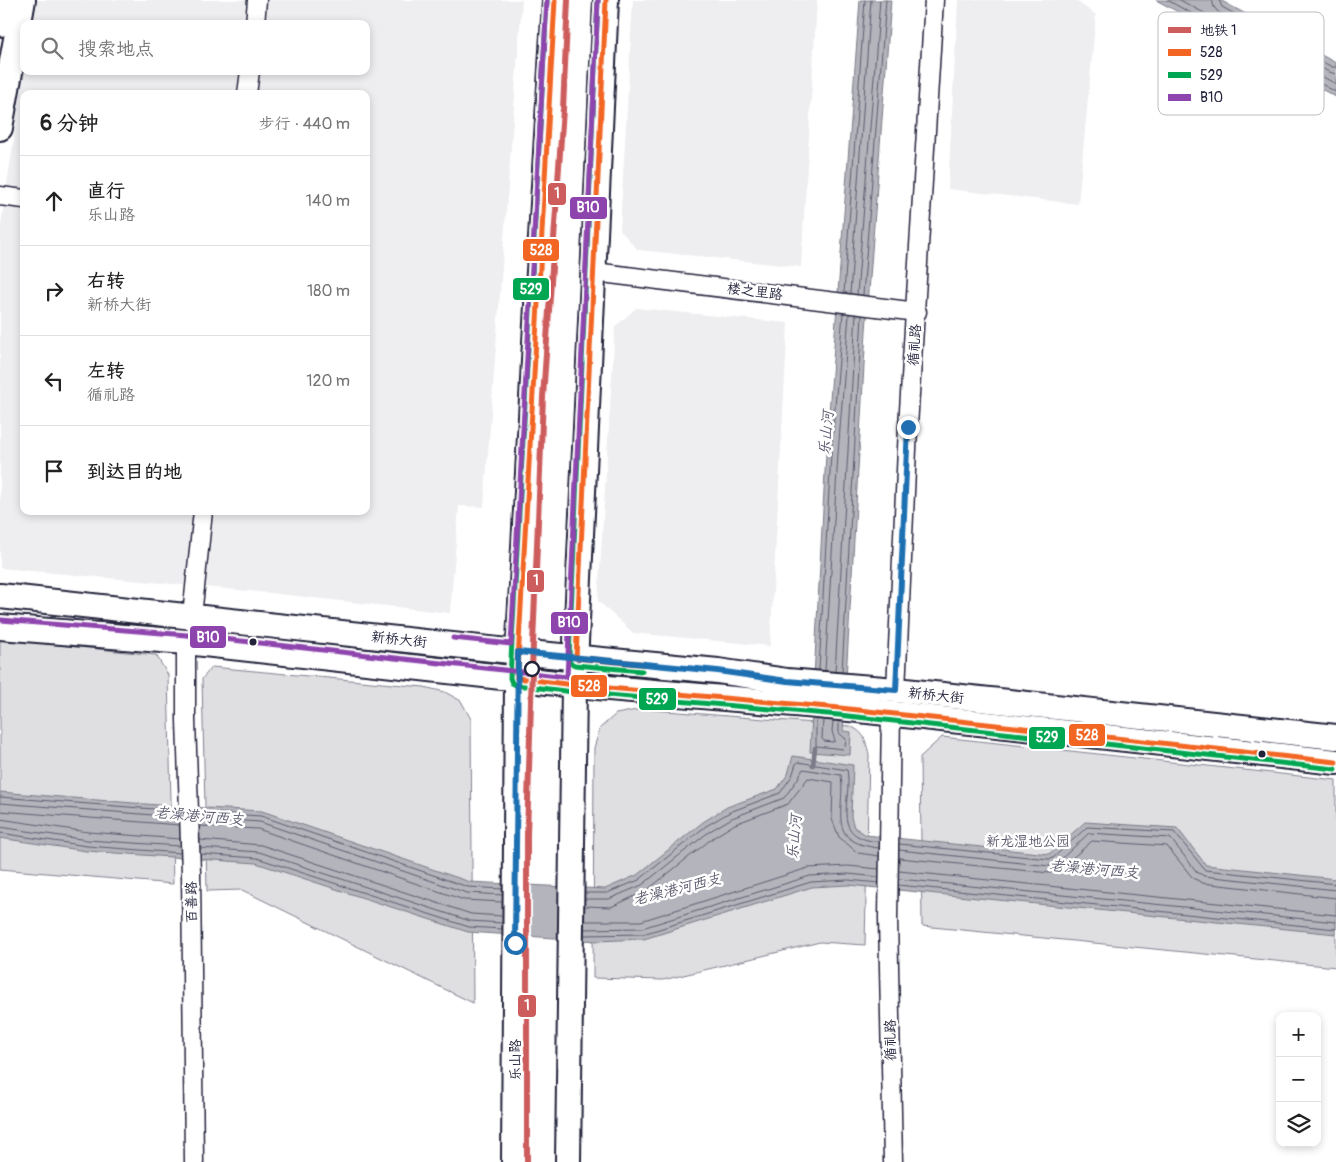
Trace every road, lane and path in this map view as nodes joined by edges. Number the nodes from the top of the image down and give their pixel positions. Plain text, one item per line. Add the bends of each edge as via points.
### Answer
1 (4, 0) edge
2 (23, 0) edge
3 (257, 0) edge
4 (555, 0) edge
5 (606, 0) edge
6 (934, 0) edge
7 (255, 20) edge
8 (0, 24) edge
9 (249, 75) edge
10 (248, 90) edge
11 (0, 128) edge
12 (0, 196) edge
13 (20, 198) edge
14 (594, 272) junction
15 (917, 312) junction
16 (203, 515) edge
17 (0, 596) edge
18 (192, 616) junction
19 (0, 628) edge
20 (186, 642) junction
21 (518, 652) junction
22 (576, 658) junction
23 (517, 678) junction
24 (574, 684) junction
25 (896, 690) junction
26 (788, 692) junction
27 (841, 697) junction
28 (891, 713) junction
29 (1336, 737) edge
30 (1336, 762) edge
31 (194, 1162) edge
32 (514, 1162) edge
33 (568, 1162) edge
34 (893, 1162) edge

1 - 8 street
2 - 11 street
3 - 7 street
4 - 21 street, 乐山路
5 - 14 street
6 - 15 street, 循礼路
9 - 10 street
12 - 13 street
14 - 15 street, 楼之里路
14 - 22 street
15 - 25 street, 循礼路 via 908,427
16 - 18 street
17 - 18 street, 新桥大街
18 - 21 street, 新桥大街
19 - 20 street, 新桥大街
20 - 23 street, 新桥大街
20 - 31 street, 百善路
21 - 22 street, 新桥大街
21 - 23 street, 乐山路
22 - 24 street
22 - 26 street, 新桥大街 via 718,671
23 - 24 street, 新桥大街
23 - 32 street, 乐山路
24 - 26 street, 新桥大街
24 - 33 street
25 - 27 street, 新桥大街
25 - 29 street, 新桥大街
26 - 27 street, 新桥大街
27 - 28 street, 新桥大街
28 - 30 street, 新桥大街
28 - 34 street, 循礼路 via 888,918

